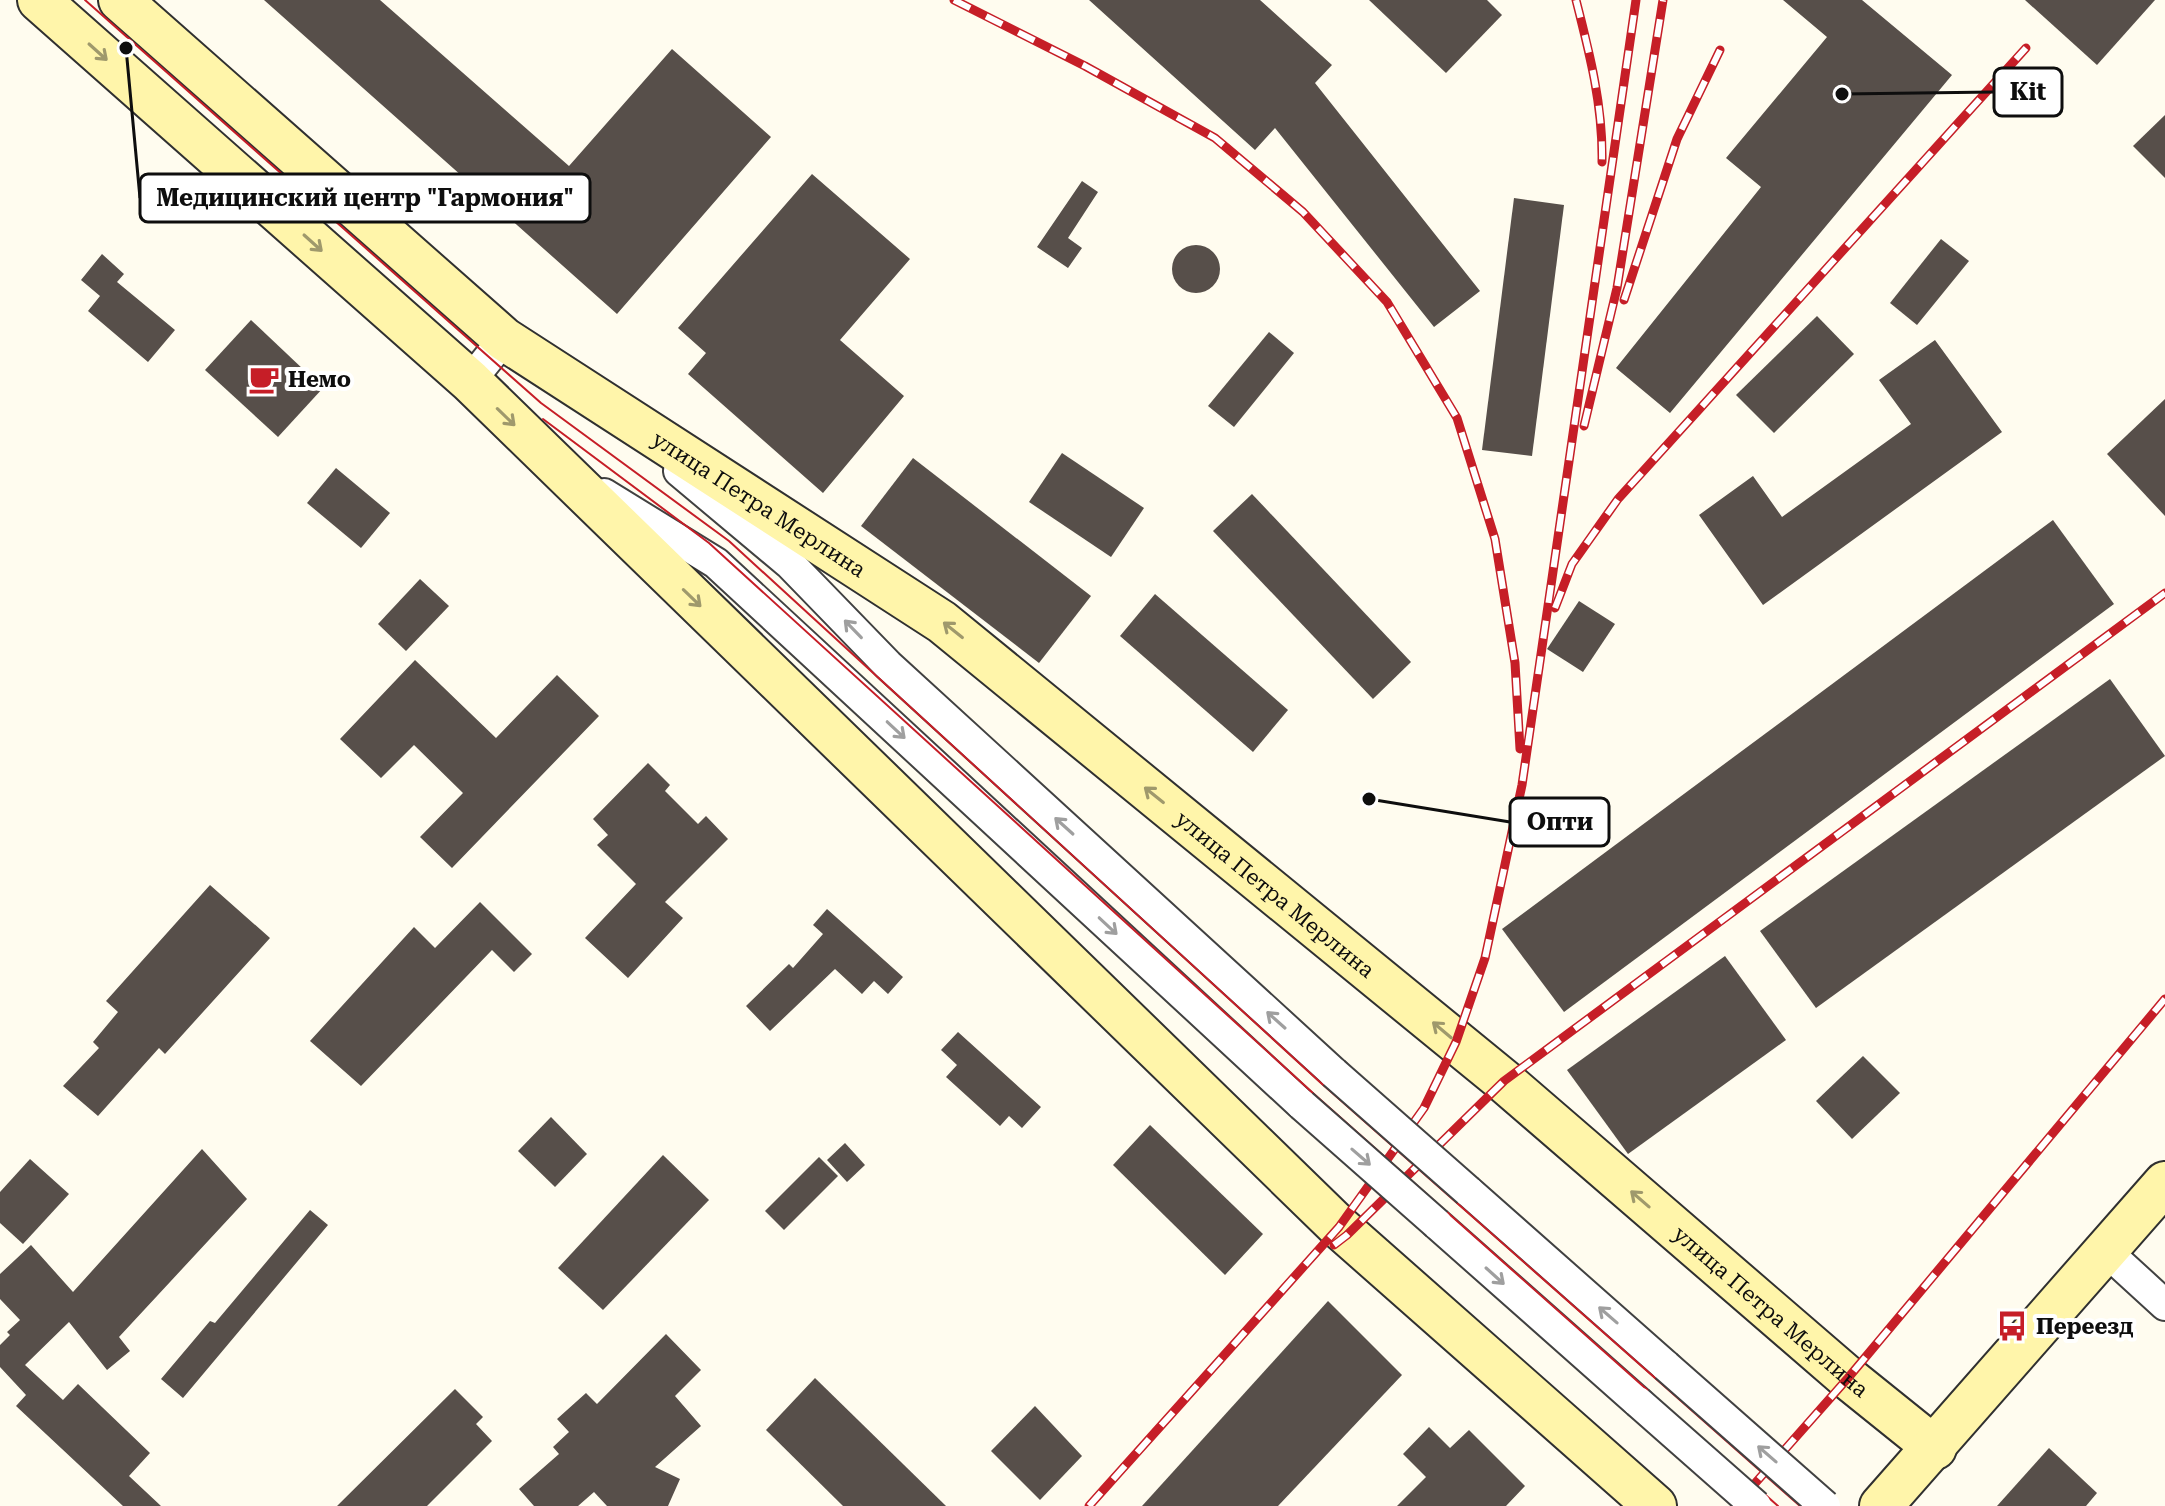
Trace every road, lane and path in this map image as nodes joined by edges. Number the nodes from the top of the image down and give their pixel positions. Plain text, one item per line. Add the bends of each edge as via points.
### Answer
1 (39, 0) edge
2 (120, 0) edge
3 (504, 339) junction
4 (470, 381) junction
5 (579, 388) junction
6 (553, 462) junction
7 (2165, 1183) edge
8 (2106, 1251) junction
9 (2165, 1305) edge
10 (1935, 1448) junction
11 (1655, 1506) edge
12 (1756, 1506) edge
13 (1825, 1506) edge
14 (1881, 1506) edge

1 -> 4 main road
2 - 3 main road, улица Петра Мерлина
3 - 4 street
3 - 5 main road, улица Петра Мерлина
4 -> 6 main road
10 -> 5 main road, улица Петра Мерлина via 1504,1081 942,622
13 -> 5 street, улица Петра Мерлина, bridge via 1334,1073 888,665 790,564
6 -> 11 main road via 1339,1227
6 -> 12 street, bridge via 716,563 1302,1105
7 - 8 main road
8 - 9 street
8 - 10 main road
10 - 14 main road

